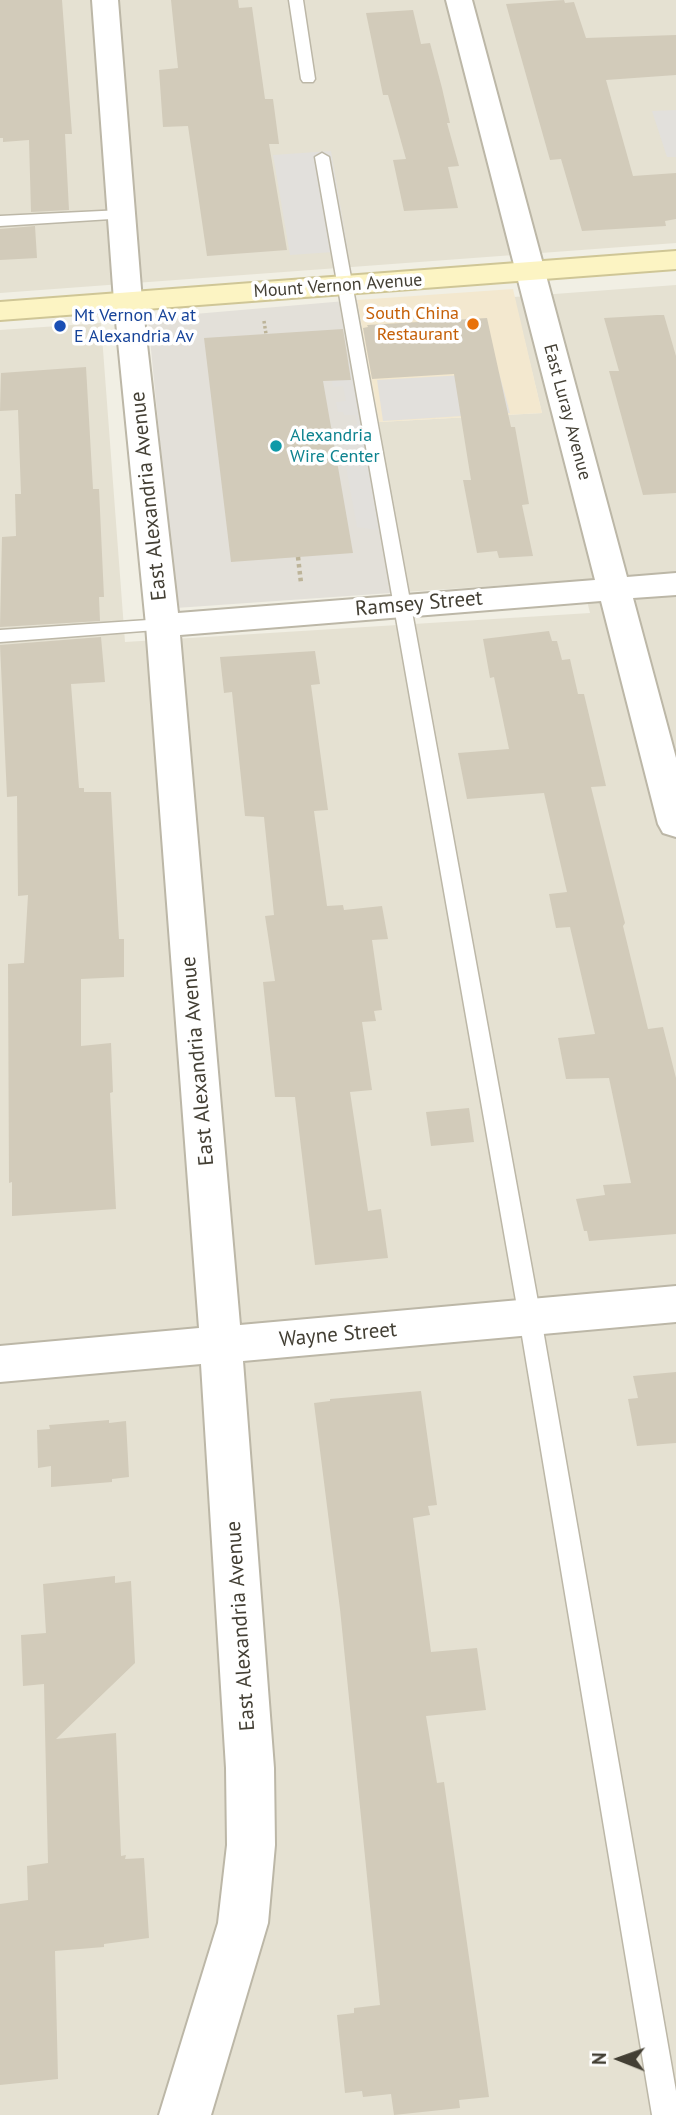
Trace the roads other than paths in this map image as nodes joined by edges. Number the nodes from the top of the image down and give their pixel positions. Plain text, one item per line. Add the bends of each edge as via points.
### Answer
1 (105, 0) edge
2 (296, 0) edge
3 (459, 0) edge
4 (308, 79) dead end
5 (322, 157) dead end
6 (122, 215) junction
7 (0, 221) edge
8 (676, 260) edge
9 (531, 271) junction
10 (343, 285) junction
11 (128, 301) junction
12 (0, 311) edge
13 (676, 584) edge
14 (614, 588) junction
15 (402, 606) junction
16 (163, 625) junction
17 (0, 636) edge
18 (676, 824) edge
19 (676, 1304) edge
20 (530, 1318) junction
21 (221, 1346) junction
22 (0, 1364) edge
23 (186, 2115) edge
24 (666, 2115) edge

1 - 6 street, East Alexandria Avenue
2 - 4 lane
3 - 9 street, East Luray Avenue
5 - 10 lane
6 - 7 lane
6 - 11 street, East Alexandria Avenue
8 - 9 main road, Mount Vernon Avenue
9 - 10 main road, Mount Vernon Avenue
9 - 14 street, East Luray Avenue
10 - 11 main road, Mount Vernon Avenue
10 - 15 lane
11 - 12 main road, Mount Vernon Avenue
11 - 16 street, East Alexandria Avenue
13 - 14 street, Ramsey Street
14 - 15 street, Ramsey Street
14 - 18 street, East Luray Avenue
15 - 16 street, Ramsey Street
15 - 20 lane
16 - 17 lane
16 - 21 street, East Alexandria Avenue
19 - 20 street, Wayne Street
20 - 21 street, Wayne Street
20 - 24 lane
21 - 22 street, Wayne Street
21 - 23 street, East Alexandria Avenue via 250,1769 251,1845 243,1923

